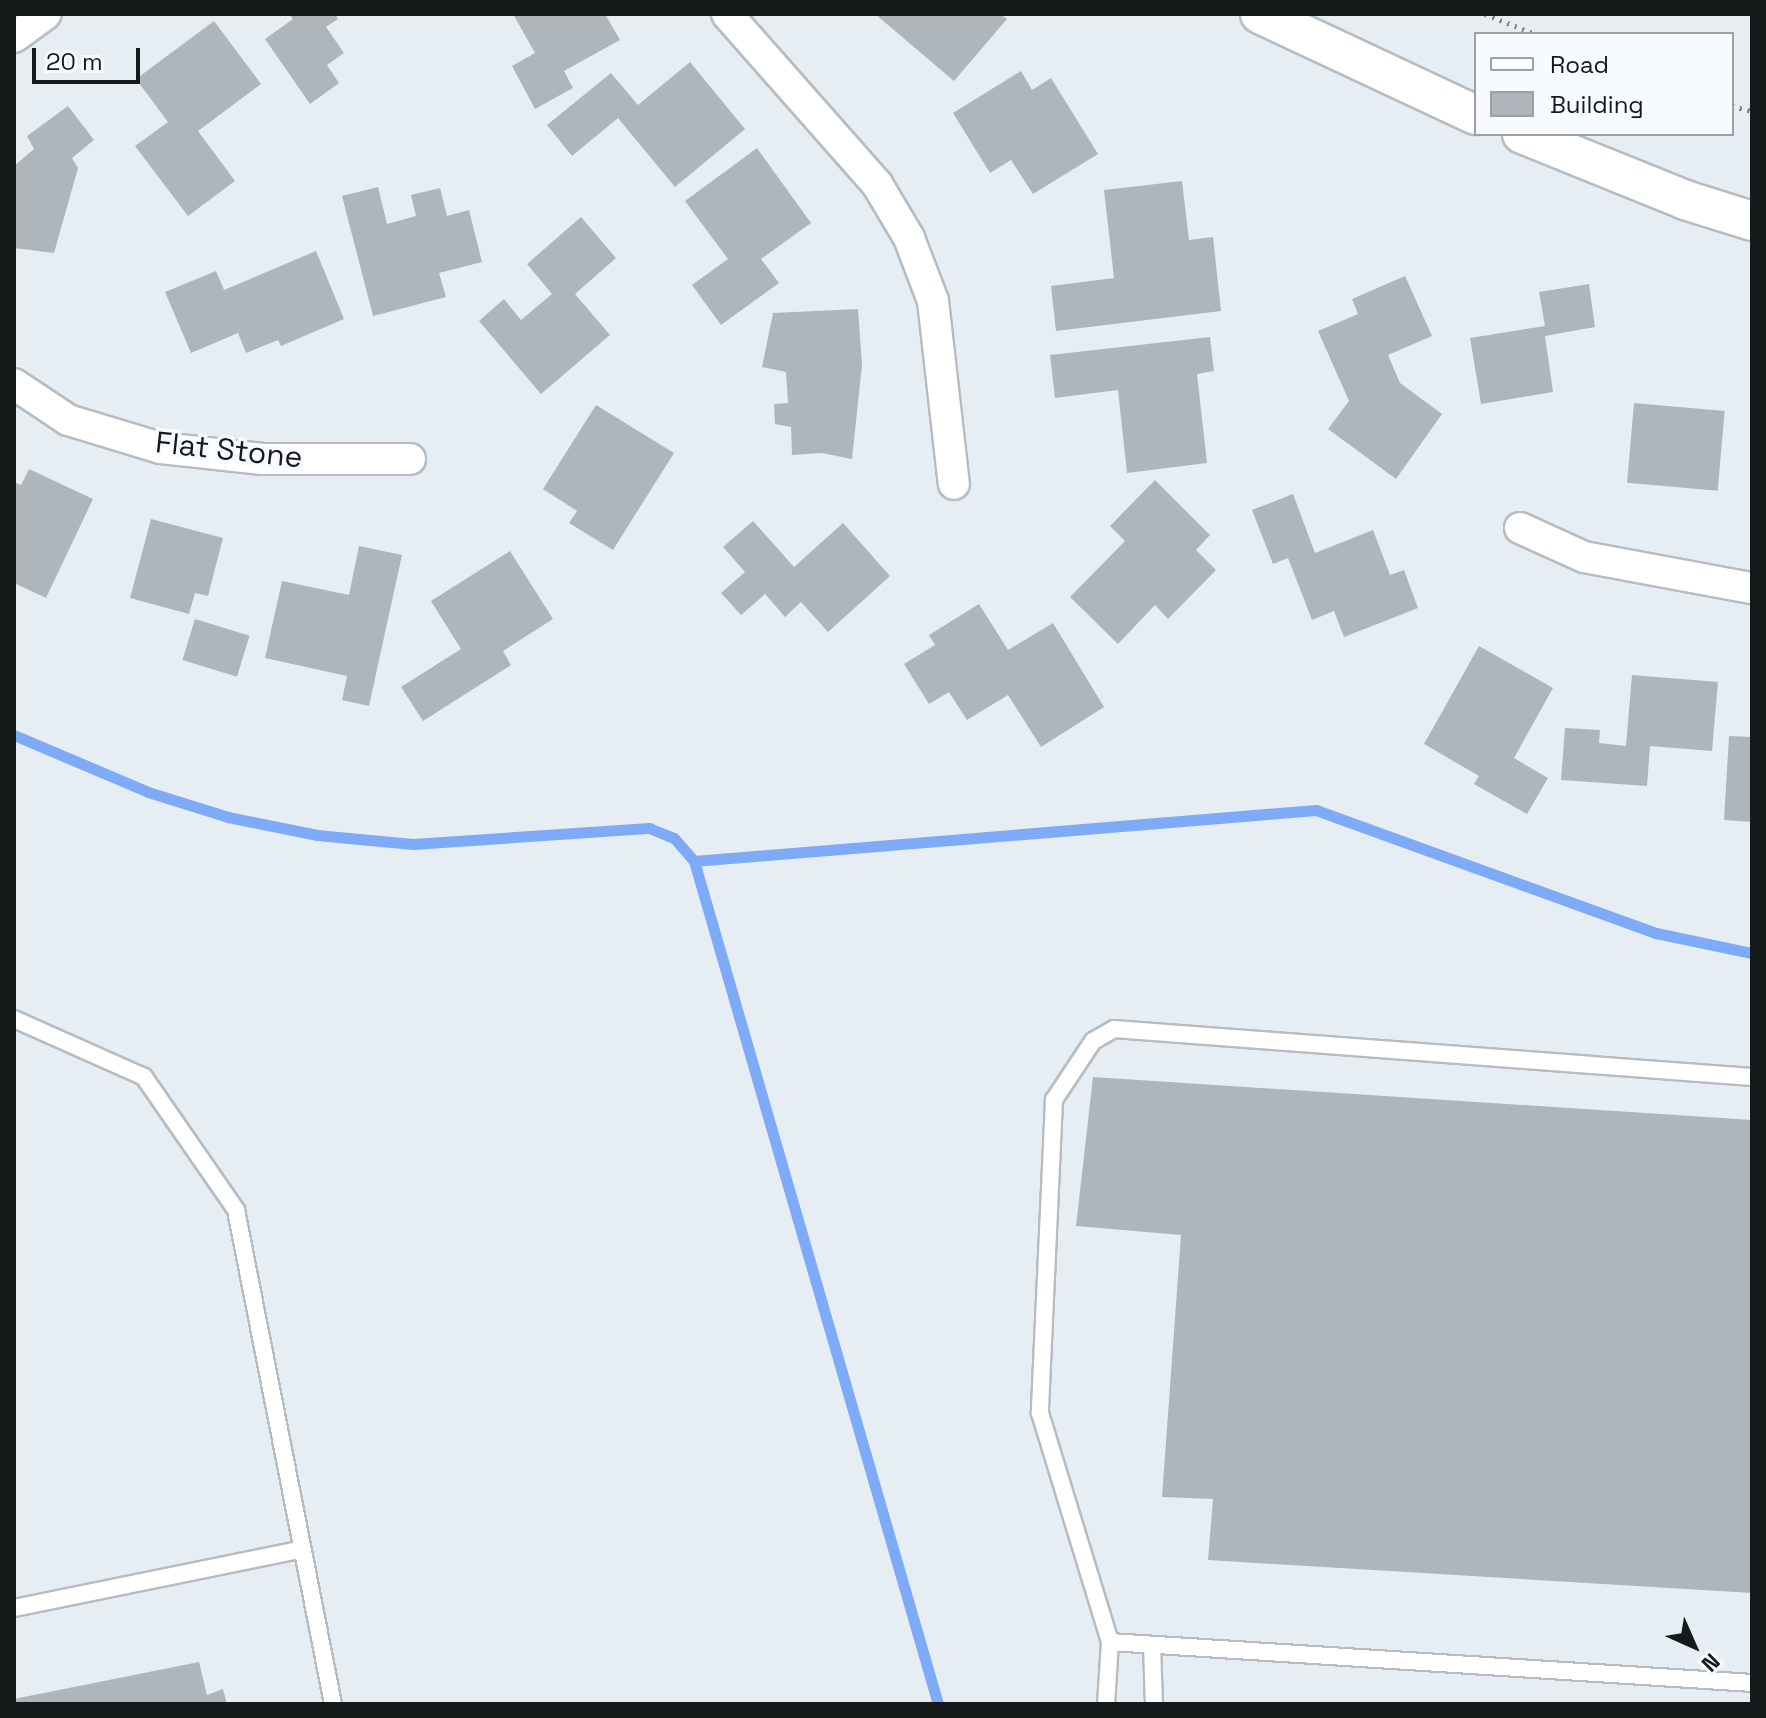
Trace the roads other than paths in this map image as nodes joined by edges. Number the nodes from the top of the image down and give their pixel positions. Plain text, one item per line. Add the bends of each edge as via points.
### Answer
1 (727, 14) edge
2 (1260, 14) edge
3 (1474, 114) edge
4 (1527, 136) edge
5 (1752, 221) edge
6 (14, 384) edge
7 (410, 459) dead end
8 (954, 484) dead end
9 (1520, 528) dead end
10 (1752, 588) edge
11 (14, 1019) edge
12 (1752, 1077) edge
13 (300, 1550) junction
14 (14, 1608) edge
15 (1110, 1642) junction
16 (1152, 1645) junction
17 (1752, 1683) edge
18 (333, 1704) edge
19 (1106, 1704) edge
20 (1154, 1704) edge

1 - 8 street via 877,184 909,238 933,301
2 - 3 street
4 - 5 street via 1685,200
6 - 7 street, Flat Stone via 68,420 161,448 262,459
9 - 10 street via 1584,557
11 - 13 lane via 144,1077 236,1210
12 - 15 lane via 1114,1029 1093,1041 1054,1100 1040,1413
13 - 14 lane
13 - 18 lane
15 - 16 lane
15 - 19 lane
16 - 17 lane
16 - 20 lane

